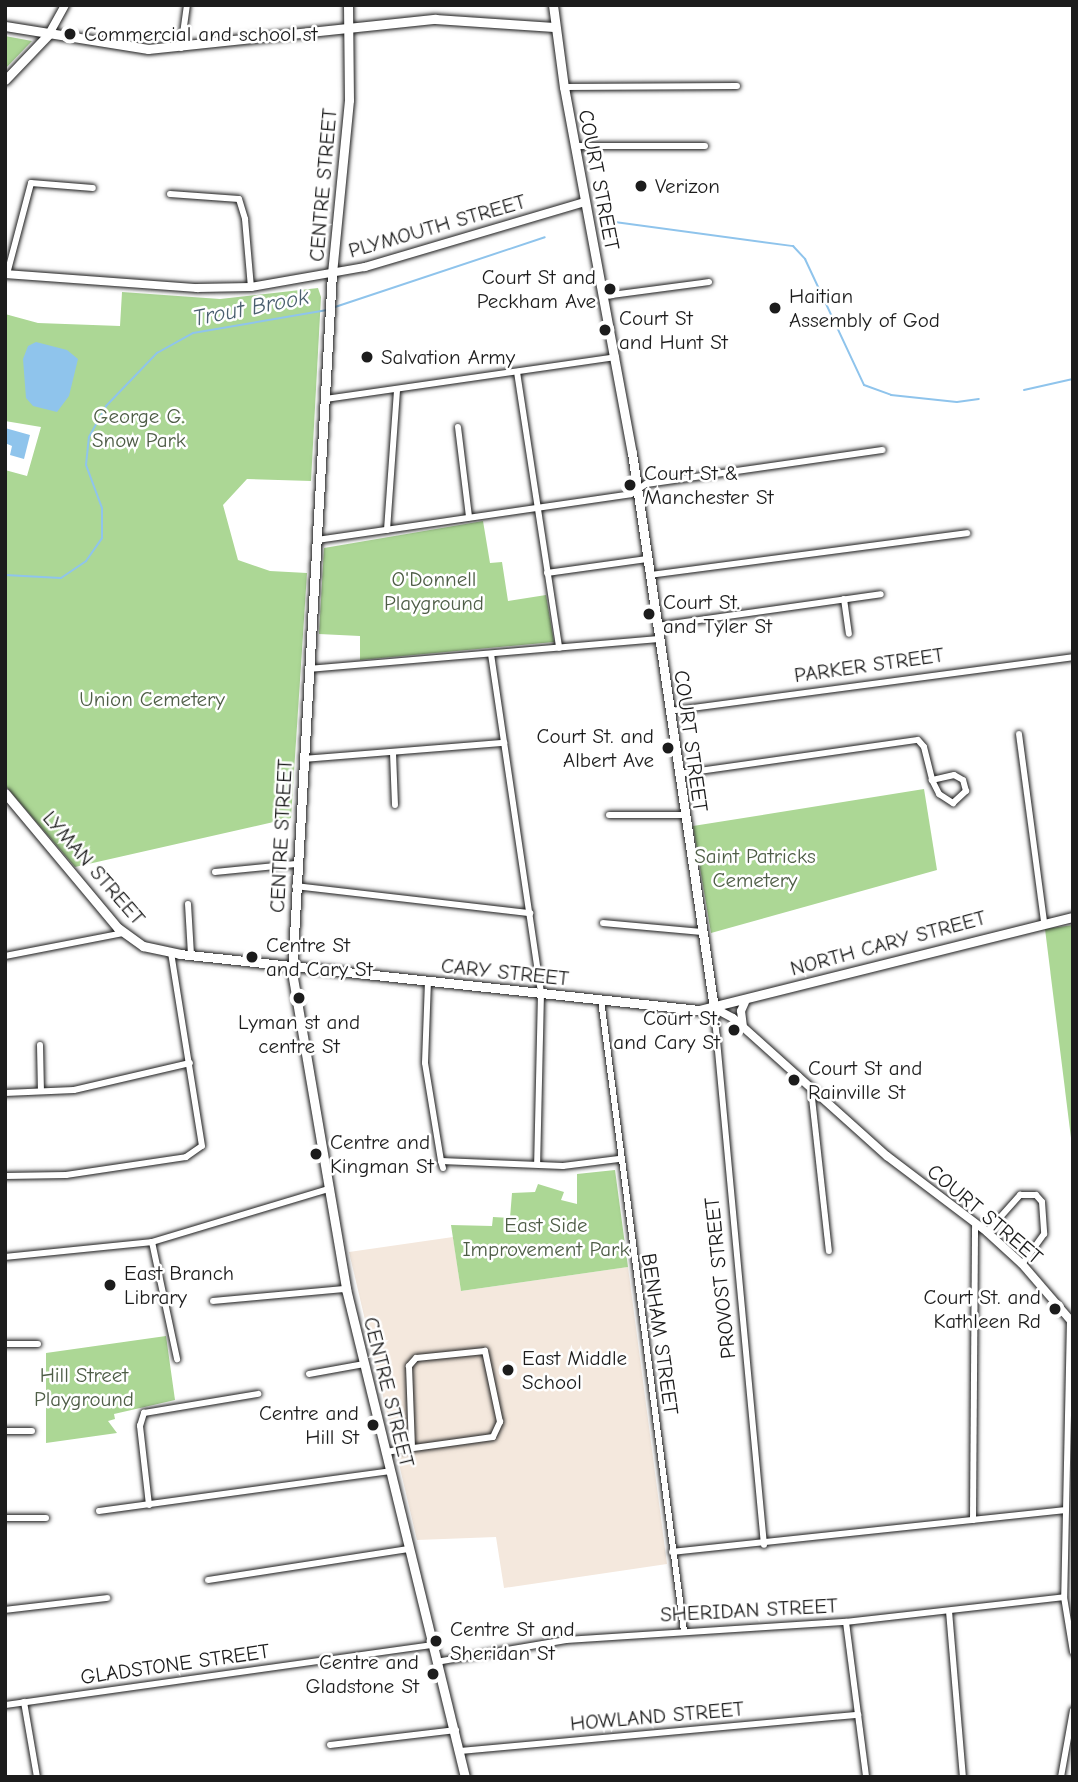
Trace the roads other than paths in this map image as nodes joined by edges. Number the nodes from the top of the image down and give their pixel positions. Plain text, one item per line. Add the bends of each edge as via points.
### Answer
1 (65, 5) edge
2 (187, 5) edge
3 (348, 5) edge
4 (554, 5) edge
5 (5, 26) edge
6 (554, 27) junction
7 (346, 28) junction
8 (49, 34) junction
9 (181, 48) junction
10 (5, 80) edge
11 (737, 86) dead end
12 (564, 87) junction
13 (575, 146) junction
14 (705, 146) dead end
15 (93, 188) dead end
16 (170, 194) dead end
17 (585, 202) junction
18 (332, 273) junction
19 (6, 274) edge
20 (709, 282) dead end
21 (251, 287) junction
22 (604, 296) junction
23 (616, 357) junction
24 (517, 372) junction
25 (397, 389) junction
26 (325, 398) junction
27 (458, 427) dead end
28 (883, 450) dead end
29 (637, 489) junction
30 (537, 505) junction
31 (469, 517) junction
32 (387, 530) junction
33 (967, 533) dead end
34 (317, 540) junction
35 (648, 559) junction
36 (547, 573) junction
37 (650, 575) junction
38 (881, 594) dead end
39 (844, 599) junction
40 (657, 625) junction
41 (849, 634) dead end
42 (659, 639) junction
43 (559, 648) junction
44 (491, 654) junction
45 (1073, 656) edge
46 (308, 669) junction
47 (670, 711) junction
48 (1019, 734) dead end
49 (504, 743) junction
50 (393, 752) junction
51 (303, 759) junction
52 (678, 774) junction
53 (932, 780) junction
54 (5, 793) edge
55 (395, 805) dead end
56 (609, 815) dead end
57 (683, 815) junction
58 (296, 864) junction
59 (215, 872) dead end
60 (295, 886) junction
61 (188, 904) dead end
62 (530, 913) junction
63 (1073, 916) edge
64 (1044, 921) junction
65 (603, 923) dead end
66 (702, 932) junction
67 (124, 933) junction
68 (171, 952) junction
69 (191, 955) junction
70 (5, 956) edge
71 (292, 965) junction
72 (428, 981) junction
73 (541, 993) junction
74 (601, 1000) junction
75 (746, 1000) junction
76 (714, 1008) junction
77 (743, 1027) junction
78 (40, 1045) dead end
79 (190, 1063) junction
80 (811, 1090) junction
81 (41, 1091) junction
82 (5, 1093) edge
83 (619, 1159) junction
84 (537, 1164) junction
85 (5, 1176) edge
86 (329, 1189) junction
87 (975, 1224) junction
88 (987, 1232) junction
89 (152, 1242) junction
90 (829, 1251) dead end
91 (5, 1257) edge
92 (1022, 1264) junction
93 (346, 1289) junction
94 (213, 1301) dead end
95 (1072, 1322) edge
96 (5, 1344) edge
97 (38, 1344) dead end
98 (177, 1359) dead end
99 (364, 1364) junction
100 (309, 1374) dead end
101 (258, 1394) dead end
102 (5, 1431) edge
103 (32, 1431) dead end
104 (412, 1448) junction
105 (385, 1451) junction
106 (390, 1471) junction
107 (149, 1505) junction
108 (1063, 1510) junction
109 (99, 1511) dead end
110 (5, 1518) edge
111 (46, 1518) dead end
112 (973, 1520) junction
113 (764, 1545) junction
114 (409, 1549) junction
115 (672, 1552) junction
116 (208, 1580) dead end
117 (1064, 1597) junction
118 (107, 1598) dead end
119 (5, 1610) edge
120 (949, 1611) junction
121 (846, 1622) junction
122 (684, 1631) junction
123 (432, 1645) junction
124 (1073, 1652) edge
125 (436, 1662) junction
126 (24, 1702) junction
127 (5, 1705) edge
128 (1073, 1710) edge
129 (858, 1715) junction
130 (456, 1730) junction
131 (330, 1745) dead end
132 (460, 1751) junction
133 (37, 1777) edge
134 (465, 1777) edge
135 (866, 1777) edge
136 (963, 1777) edge
137 (1061, 1777) edge

1 - 8 street
2 - 9 street
3 - 7 main road, CENTRE STREET
4 - 6 main road, COURT STREET
5 - 8 main road
6 - 7 main road via 435,19
6 - 12 main road, COURT STREET
7 - 9 main road
7 - 18 main road, CENTRE STREET via 349,100
8 - 9 main road via 124,48
8 - 10 main road
11 - 12 street
12 - 13 main road, COURT STREET
13 - 14 street
13 - 17 main road, COURT STREET
15 - 19 street via 31,183
16 - 21 street via 239,199
17 - 18 street, PLYMOUTH STREET via 440,247
17 - 22 main road, COURT STREET
18 - 21 street, PLYMOUTH STREET
18 - 26 main road, CENTRE STREET
19 - 21 street, PLYMOUTH STREET via 197,288
20 - 22 street
22 - 23 main road, COURT STREET
23 - 24 street
23 - 29 main road, COURT STREET
24 - 25 street
24 - 30 street
25 - 26 street
25 - 32 street
26 - 34 main road, CENTRE STREET
27 - 31 street
28 - 29 street via 646,484
29 - 30 street
29 - 35 main road, COURT STREET
30 - 31 street
30 - 36 street
31 - 32 street
32 - 34 street
33 - 37 street
34 - 46 main road, CENTRE STREET
35 - 36 street
35 - 37 main road, COURT STREET
36 - 43 street
37 - 40 main road, COURT STREET
38 - 39 street
39 - 40 street
39 - 41 street
40 - 42 main road, COURT STREET
42 - 43 street
42 - 47 main road, COURT STREET
43 - 44 street
44 - 46 street
44 - 49 street
45 - 47 street, PARKER STREET
46 - 51 main road, CENTRE STREET
47 - 52 main road, COURT STREET
48 - 64 street
49 - 50 street
49 - 62 street
50 - 51 street
50 - 55 street
51 - 58 main road, CENTRE STREET
52 - 53 street via 918,740
52 - 57 main road, COURT STREET
53 - 53 street via 939,794 953,803 967,791 963,780 954,775
54 - 67 main road, LYMAN STREET
56 - 57 street
57 - 66 main road, COURT STREET
58 - 59 street
58 - 60 main road, CENTRE STREET
60 - 62 street
60 - 71 main road, CENTRE STREET
61 - 69 street
62 - 73 street
63 - 64 main road, NORTH CARY STREET
64 - 75 main road, NORTH CARY STREET
65 - 66 street
66 - 76 main road, COURT STREET
67 - 68 main road, LYMAN STREET via 144,946
67 - 70 street
68 - 69 main road, LYMAN STREET
68 - 79 street
69 - 71 main road, LYMAN STREET
71 - 72 main road, CARY STREET
71 - 86 main road, CENTRE STREET
72 - 73 main road, CARY STREET
72 - 84 street via 425,1063 442,1165
73 - 74 main road, CARY STREET
73 - 84 street
74 - 76 main road, CARY STREET via 692,1010
74 - 83 street, BENHAM STREET
75 - 76 main road, NORTH CARY STREET
75 - 77 street via 741,1011
76 - 77 street, COURT STREET
76 - 113 street, PROVOST STREET
77 - 80 street, COURT STREET
78 - 81 street
79 - 81 street via 74,1090
79 - 85 street via 202,1146 186,1157 66,1175
80 - 87 street, COURT STREET
80 - 90 street
81 - 82 street
83 - 84 street via 563,1166
83 - 115 street, BENHAM STREET
86 - 89 street
86 - 93 main road, CENTRE STREET
87 - 88 street, COURT STREET
87 - 112 street
88 - 92 street, COURT STREET
88 - 92 street via 1020,1195 1036,1195 1042,1202 1044,1234
89 - 91 street
89 - 98 street
92 - 95 street, COURT STREET
93 - 94 street
93 - 99 main road, CENTRE STREET
95 - 108 street
96 - 97 street
99 - 100 street
99 - 105 main road, CENTRE STREET
101 - 107 street via 144,1413 140,1420
102 - 103 street
104 - 104 street via 494,1437 500,1422 485,1351 416,1358 409,1366
104 - 105 street
105 - 106 main road, CENTRE STREET
106 - 107 street
106 - 114 main road, CENTRE STREET
107 - 109 street
108 - 112 street
108 - 117 street
110 - 111 street
112 - 113 street
113 - 115 street
114 - 116 street
114 - 123 main road, CENTRE STREET
115 - 122 street, BENHAM STREET
117 - 120 street, SHERIDAN STREET
117 - 124 street
118 - 119 street
120 - 121 street, SHERIDAN STREET
120 - 136 street
121 - 122 street, SHERIDAN STREET
121 - 129 street
122 - 125 street, SHERIDAN STREET via 566,1640
123 - 125 main road, CENTRE STREET
123 - 126 street, GLADSTONE STREET
125 - 130 main road, CENTRE STREET
126 - 127 street, GLADSTONE STREET
126 - 133 street
128 - 137 street
129 - 132 street, HOWLAND STREET
129 - 135 street
130 - 131 street
130 - 132 main road, CENTRE STREET
132 - 134 main road, CENTRE STREET

